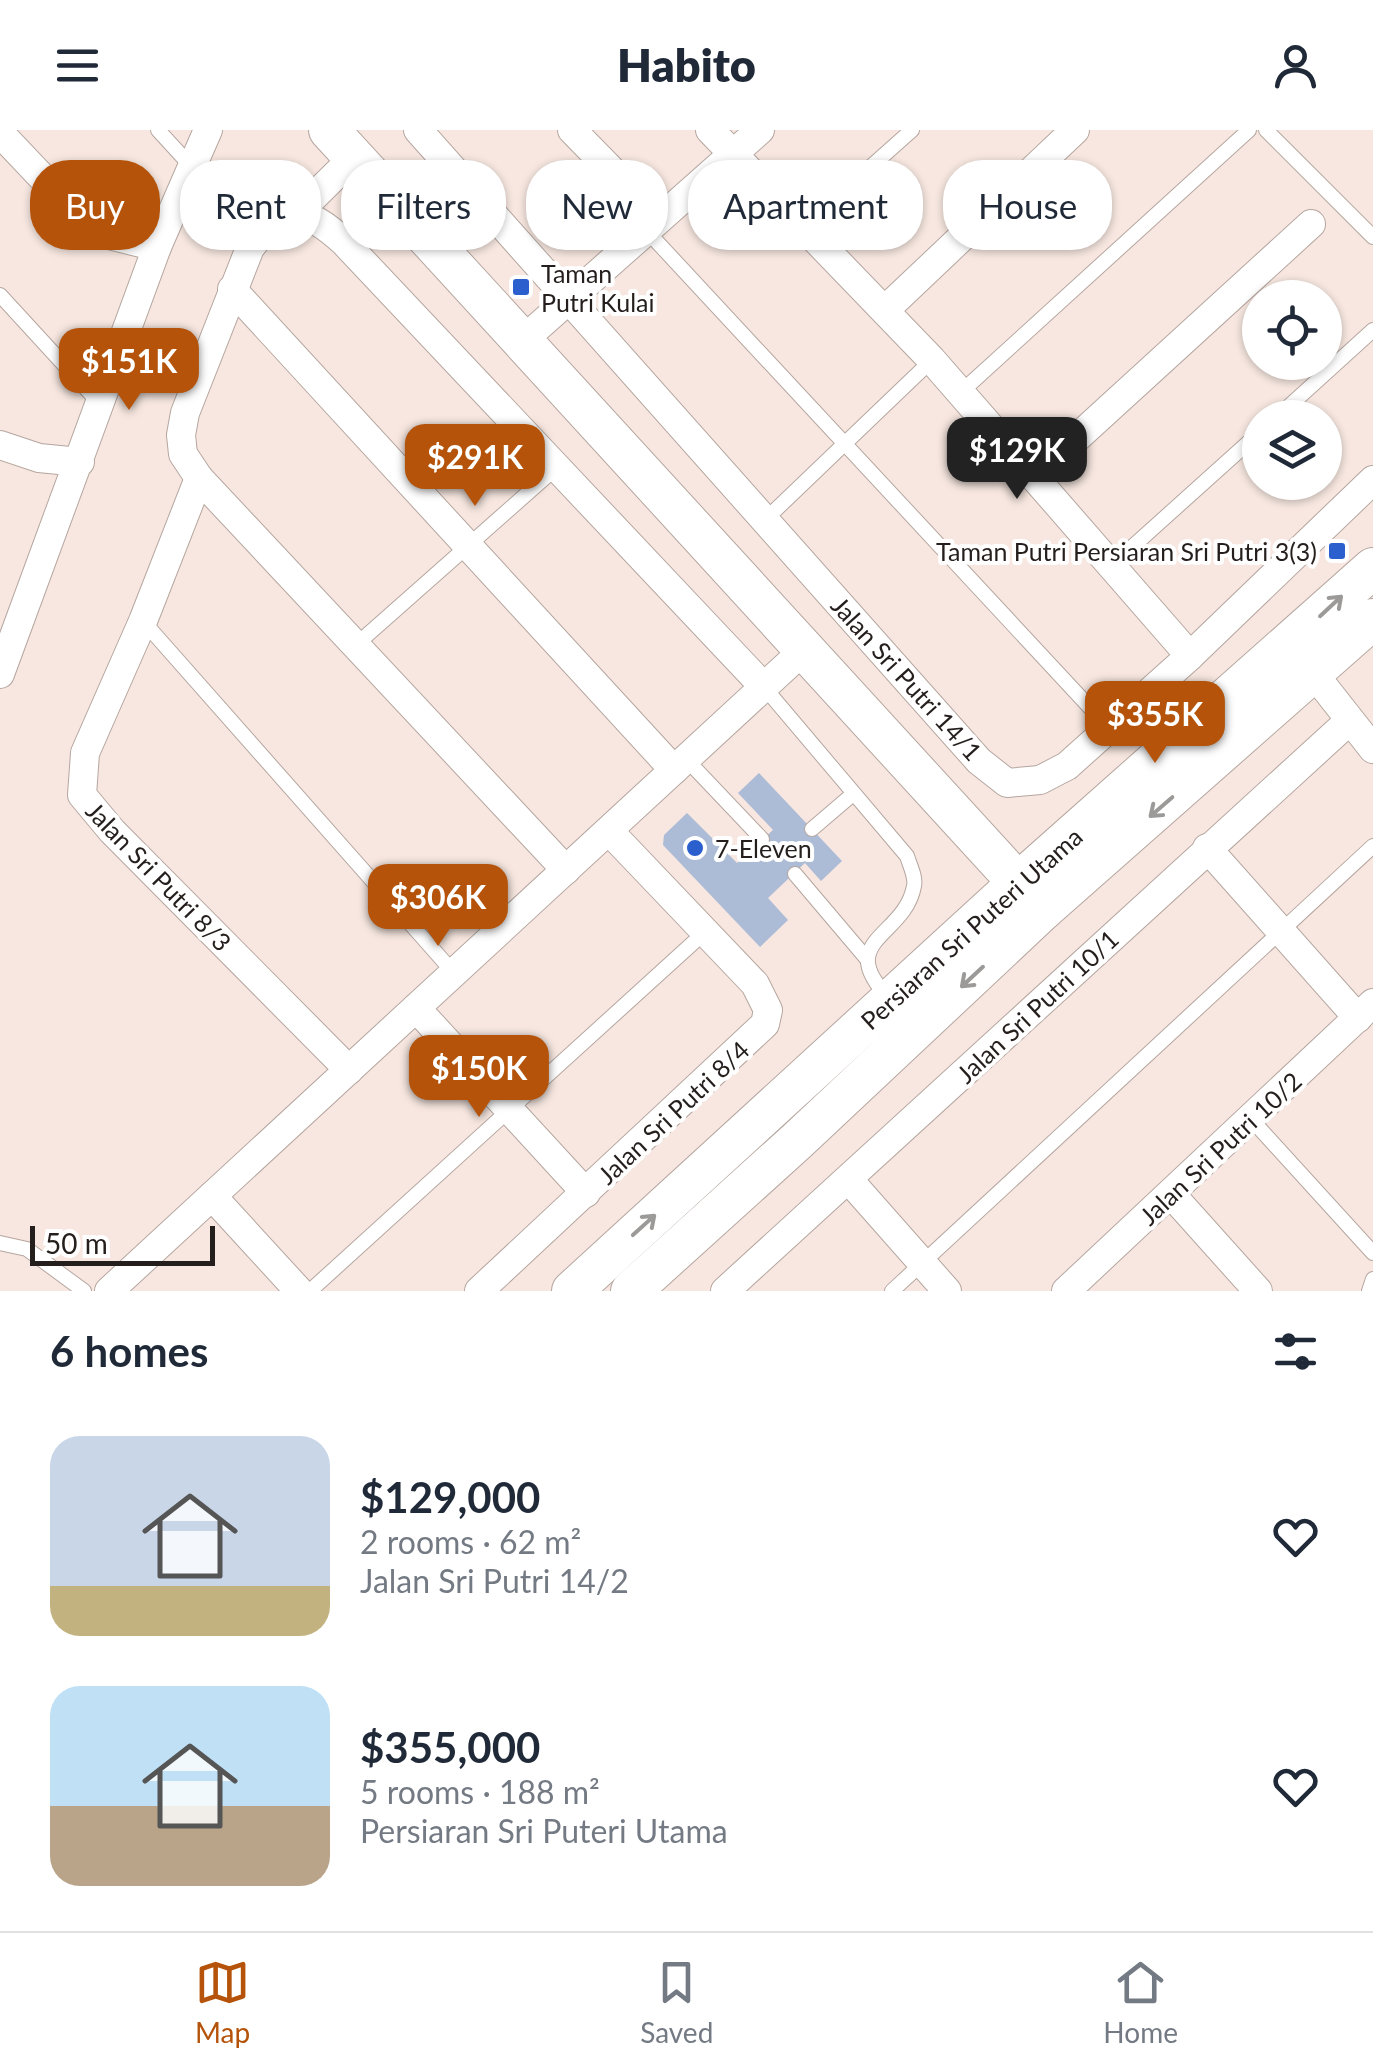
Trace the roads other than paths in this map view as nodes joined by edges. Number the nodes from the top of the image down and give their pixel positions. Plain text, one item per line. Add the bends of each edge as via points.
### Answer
1 (158, 130) edge
2 (208, 130) edge
3 (418, 130) edge
4 (572, 130) edge
5 (710, 130) edge
6 (760, 130) edge
7 (912, 130) edge
8 (1075, 130) edge
9 (1249, 130) edge
10 (1266, 130) edge
11 (0, 133) edge
12 (342, 144) edge
13 (733, 156) junction
14 (185, 160) edge
15 (193, 160) edge
16 (598, 160) edge
17 (737, 160) edge
18 (878, 160) edge
19 (30, 165) edge
20 (321, 176) edge
21 (180, 191) edge
22 (668, 211) edge
23 (321, 223) edge
24 (1311, 224) dead end
25 (1373, 237) edge
26 (160, 242) edge
27 (668, 242) edge
28 (157, 250) edge
29 (249, 250) edge
30 (623, 250) edge
31 (824, 250) edge
32 (232, 288) junction
33 (0, 294) edge
34 (570, 298) junction
35 (885, 310) junction
36 (1373, 330) edge
37 (522, 341) junction
38 (932, 360) junction
39 (960, 393) junction
40 (1296, 400) edge
41 (101, 405) junction
42 (844, 442) junction
43 (0, 445) edge
44 (1242, 448) edge
45 (80, 462) junction
46 (557, 467) junction
47 (199, 478) junction
48 (1034, 478) junction
49 (1373, 480) edge
50 (766, 519) junction
51 (468, 544) junction
52 (1111, 566) junction
53 (1373, 568) edge
54 (1373, 620) edge
55 (144, 621) junction
56 (357, 644) junction
57 (805, 650) junction
58 (1190, 656) junction
59 (1302, 660) junction
60 (0, 674) edge
61 (764, 687) junction
62 (1349, 721) junction
63 (1110, 728) junction
64 (1373, 750) edge
65 (681, 764) junction
66 (853, 794) junction
67 (812, 829) dead end
68 (609, 830) junction
69 (762, 839) dead end
70 (1373, 846) edge
71 (1207, 848) junction
72 (566, 870) junction
73 (795, 874) dead end
74 (1030, 896) junction
75 (1280, 930) junction
76 (706, 932) junction
77 (866, 959) junction
78 (454, 973) junction
79 (890, 1000) junction
80 (416, 1008) junction
81 (1366, 1016) edge
82 (349, 1070) junction
83 (508, 1109) junction
84 (1251, 1119) junction
85 (849, 1180) junction
86 (586, 1193) junction
87 (1171, 1194) junction
88 (212, 1196) junction
89 (0, 1243) edge
90 (1373, 1254) edge
91 (922, 1263) junction
92 (1373, 1279) edge
93 (1075, 1288) edge
94 (84, 1291) edge
95 (109, 1291) edge
96 (298, 1291) edge
97 (310, 1291) edge
98 (480, 1291) edge
99 (572, 1291) edge
100 (631, 1291) edge
101 (725, 1291) edge
102 (892, 1291) edge
103 (947, 1291) edge
104 (1258, 1291) edge
105 (1369, 1291) edge

1 - 14 lane
2 - 15 street
3 - 34 street, Jalan Sri Putri 14/1
4 - 16 street
5 - 13 street
6 - 13 street
7 - 18 lane
8 - 35 street
9 - 39 lane
10 - 25 lane
11 - 19 street
12 - 20 street
12 - 37 street
13 - 17 street
13 - 22 street
21 - 26 street
23 - 46 street
24 - 48 street
27 - 42 lane
28 - 41 street
29 - 32 street
30 - 34 street
31 - 35 street
32 - 47 street via 180,435
32 - 51 street
33 - 41 lane
34 - 37 street
34 - 50 street, Jalan Sri Putri 14/1
35 - 38 street
36 - 40 lane
37 - 57 street
38 - 39 street
38 - 42 lane
39 - 48 street
41 - 45 street
42 - 50 lane
42 - 63 lane
43 - 45 street
44 - 52 lane
45 - 60 street
46 - 51 lane
46 - 61 street
47 - 55 street, Jalan Sri Putri 8/3
47 - 56 street
48 - 52 street
49 - 58 street, Jalan Sri Putri 14/1
50 - 63 street, Jalan Sri Putri 14/1 via 979,761 1008,783 1040,780 1067,766
51 - 56 lane
51 - 65 street
52 - 58 street
59 -> 53 street, Persiaran Sri Puteri Utama
54 - 59 street, Persiaran Sri Puteri Utama
55 - 78 lane
55 - 82 street, Jalan Sri Putri 8/3 via 85,753 82,795
56 - 72 street
57 - 61 street
57 - 74 street
58 - 63 street, Jalan Sri Putri 14/1
59 - 62 street
59 - 74 street, Persiaran Sri Puteri Utama
61 - 65 street
61 - 66 lane
62 - 64 street
62 - 71 street, Jalan Sri Putri 10/1
65 - 68 street
65 - 69 lane
66 - 67 lane
66 - 77 lane via 907,856 915,882 906,910 872,943
68 - 72 street
68 - 76 street, Jalan Sri Putri 8/4
70 - 75 lane
71 - 75 street
71 - 85 street, Jalan Sri Putri 10/1
72 - 78 street
73 - 77 lane
74 - 79 street, Persiaran Sri Puteri Utama
74 -> 100 street, Persiaran Sri Puteri Utama via 797,1142
75 - 81 street
75 - 91 lane
76 - 83 lane
76 - 86 street, Jalan Sri Putri 8/4 via 763,996 765,1024
77 - 79 lane via 871,980
78 - 80 street
99 -> 79 street, Persiaran Sri Puteri Utama
80 - 82 street
80 - 83 street
81 - 84 street, Jalan Sri Putri 10/2
82 - 88 street
83 - 86 street
83 - 97 lane
84 - 87 street, Jalan Sri Putri 10/2
84 - 90 lane
85 - 91 street
85 - 101 street, Jalan Sri Putri 10/1
86 - 98 street, Jalan Sri Putri 8/4
87 - 93 street, Jalan Sri Putri 10/2
87 - 104 street
88 - 95 street
88 - 96 street
89 - 94 lane via 27,1249
91 - 102 lane
91 - 103 street
92 - 105 lane

